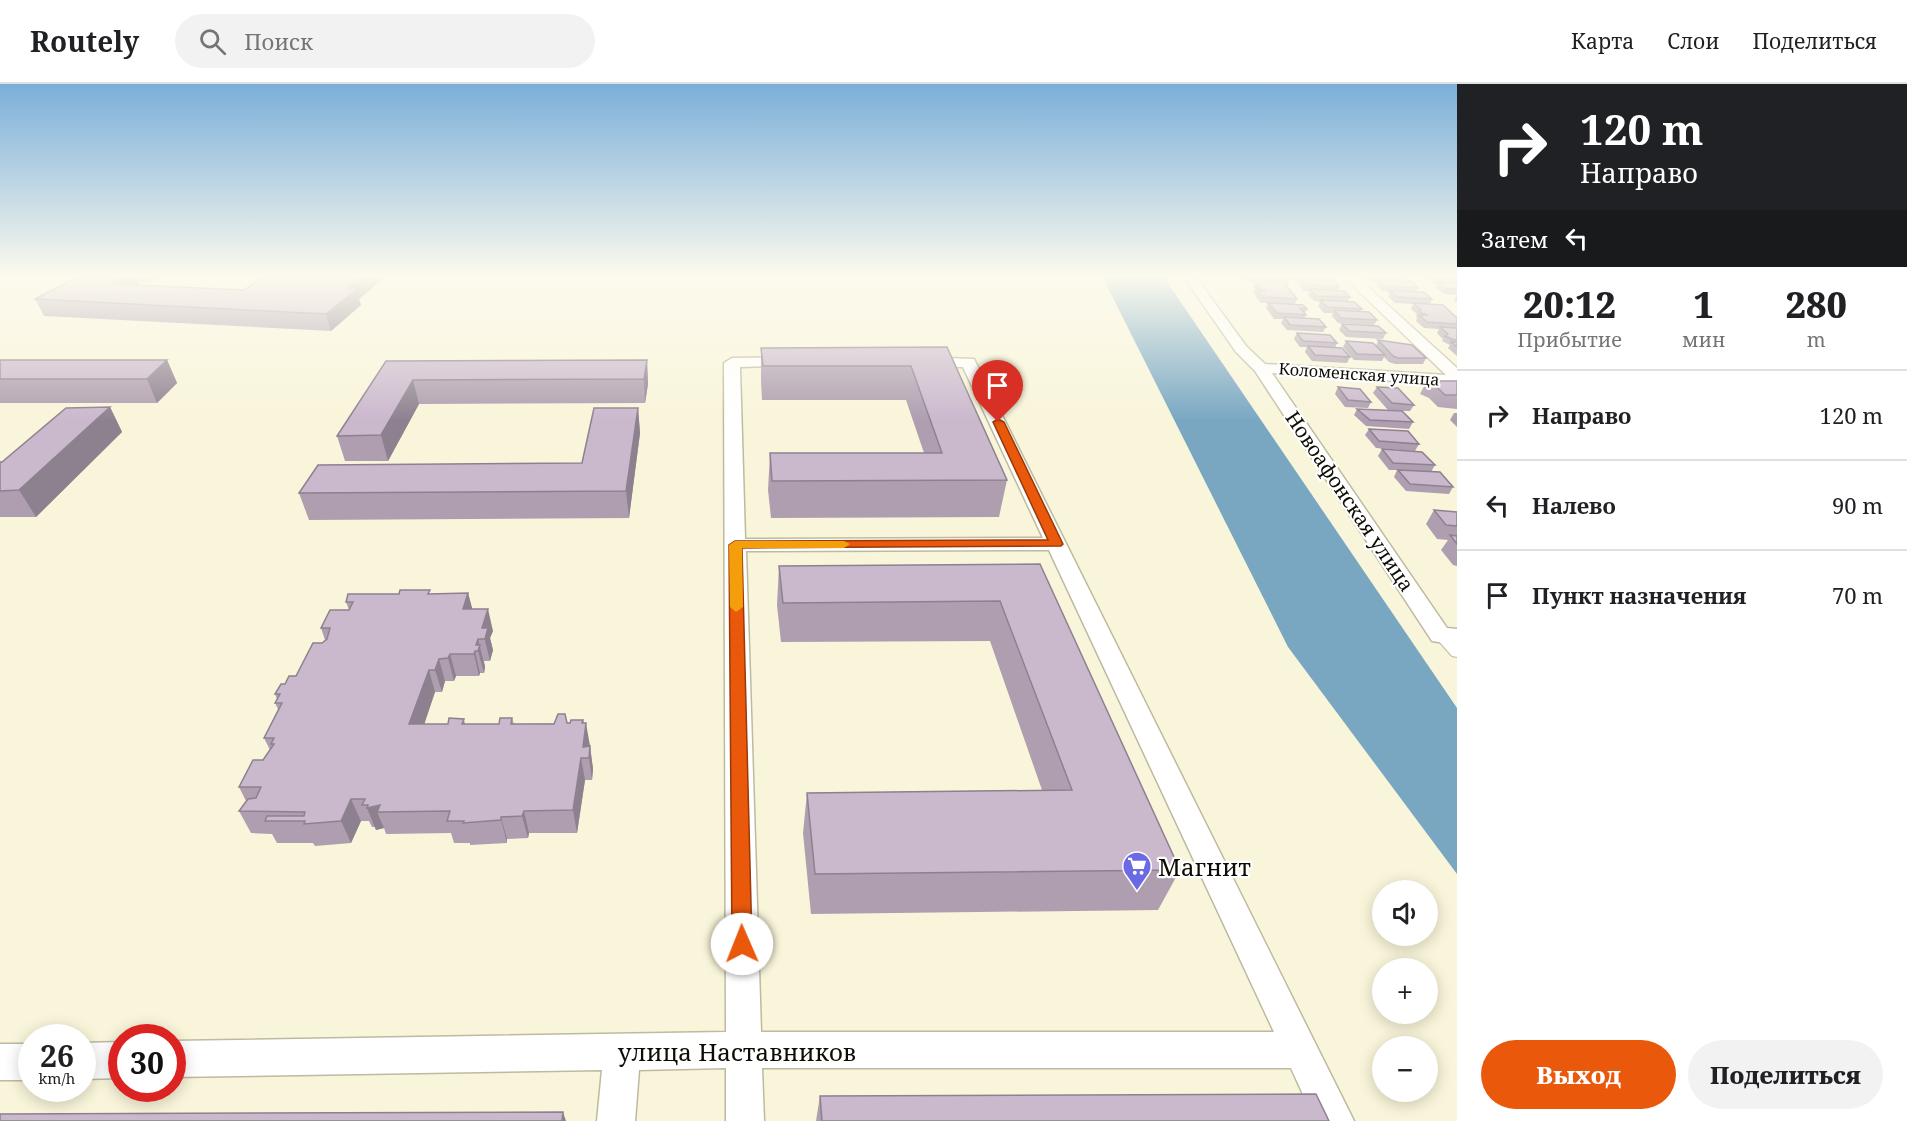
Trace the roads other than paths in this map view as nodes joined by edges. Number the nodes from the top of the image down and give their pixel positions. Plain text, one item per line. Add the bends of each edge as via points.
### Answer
1 (1223, 324) edge
2 (1401, 324) edge
3 (803, 362) edge
4 (910, 362) edge
5 (1261, 368) junction
6 (1457, 376) edge
7 (1457, 380) edge
8 (1056, 544) junction
9 (735, 545) junction
10 (1449, 636) edge
11 (1457, 653) edge
12 (743, 1050) junction
13 (1301, 1050) junction
14 (622, 1052) junction
15 (186, 1059) edge
16 (0, 1062) edge
17 (18, 1062) edge
18 (616, 1121) edge
19 (745, 1121) edge
20 (1335, 1121) edge

1 - 5 street, Новоафонская улица
2 - 6 street
3 - 9 street via 732,363
4 - 8 street via 969,362
5 - 7 street, Коломенская улица
5 - 10 street, Новоафонская улица
8 - 9 street
8 - 13 street
9 - 12 street
10 - 11 lane
12 - 13 street, улица Наставников
12 - 14 street, улица Наставников
12 - 19 street
13 - 20 street
14 - 15 street, улица Наставников
14 - 18 street
16 - 17 street

